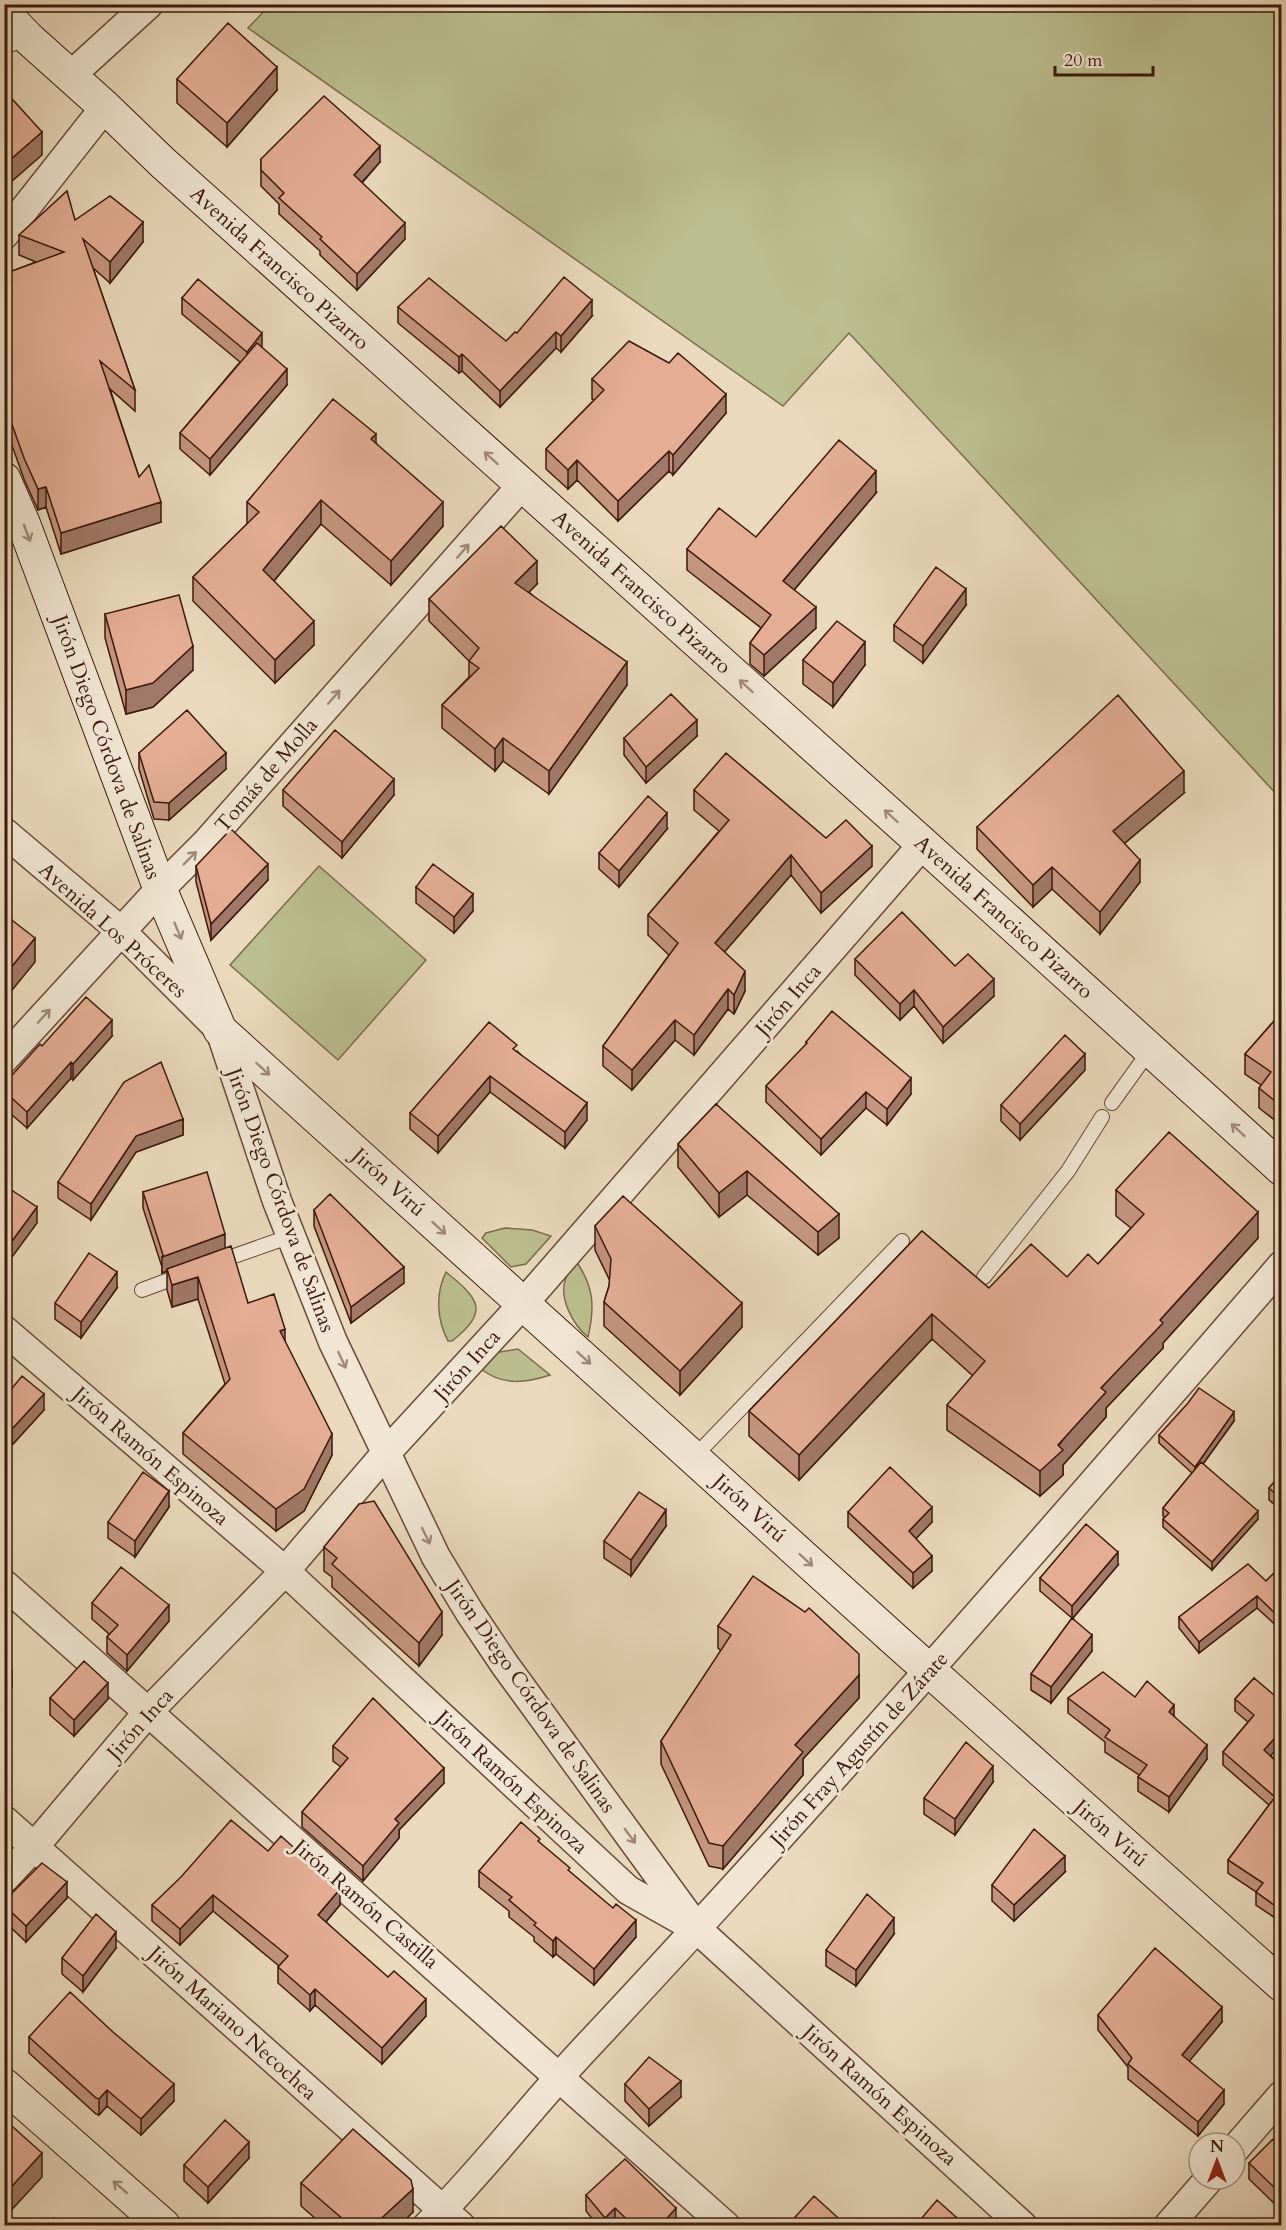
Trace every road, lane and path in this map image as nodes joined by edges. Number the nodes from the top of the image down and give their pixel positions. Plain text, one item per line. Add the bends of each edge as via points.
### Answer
1 (149, 4) edge
2 (4, 13) edge
3 (16, 43) edge
4 (69, 77) junction
5 (105, 107) junction
6 (4, 235) edge
7 (4, 479) edge
8 (522, 485) junction
9 (4, 832) edge
10 (923, 844) junction
11 (160, 889) junction
12 (121, 931) junction
13 (220, 1030) junction
14 (1150, 1050) junction
15 (4, 1059) edge
16 (1112, 1103) dead end
17 (1102, 1117) dead end
18 (1281, 1169) edge
19 (291, 1236) junction
20 (902, 1241) dead end
21 (1281, 1265) edge
22 (984, 1276) dead end
23 (142, 1290) dead end
24 (523, 1304) junction
25 (4, 1330) edge
26 (386, 1453) junction
27 (694, 1457) junction
28 (285, 1571) junction
29 (4, 1584) edge
30 (929, 1671) junction
31 (148, 1712) junction
32 (4, 1820) edge
33 (34, 1847) junction
34 (4, 1879) edge
35 (698, 1929) junction
36 (1281, 1985) edge
37 (560, 2076) junction
38 (4, 2085) edge
39 (1281, 2095) edge
40 (1247, 2135) edge
41 (1199, 2191) edge
42 (444, 2220) edge
43 (164, 2226) edge
44 (726, 2226) edge
45 (1023, 2226) edge
46 (1168, 2226) edge

1 - 4 street
2 - 3 main road, Avenida Francisco Pizarro
3 - 4 main road, Avenida Francisco Pizarro
4 - 5 main road, Avenida Francisco Pizarro
5 - 6 street
8 -> 5 main road, Avenida Francisco Pizarro
7 -> 11 main road, Jirón Diego Córdova de Salinas
10 -> 8 main road, Avenida Francisco Pizarro
11 -> 8 street, Tomás de Molla via 206,843
9 - 12 street, Avenida Los Próceres
10 - 14 main road, Avenida Francisco Pizarro
10 - 24 street, Jirón Inca
11 - 12 street, Tomás de Molla
11 -> 13 main road, Jirón Diego Córdova de Salinas
12 - 13 street, Avenida Los Próceres
15 -> 12 street, Tomás de Molla
13 - 19 street, Jirón Diego Córdova de Salinas
13 -> 24 main road, Jirón Virú
14 - 16 lane
18 -> 14 main road, Avenida Francisco Pizarro
17 - 22 lane via 1068,1172
19 - 23 lane
19 -> 26 street, Jirón Diego Córdova de Salinas via 333,1342
20 - 27 lane
21 - 30 street, Jirón Fray Agustín de Zárate
24 - 26 street, Jirón Inca
24 -> 27 main road, Jirón Virú
25 - 28 street, Jirón Ramón Espinoza
26 - 28 street, Jirón Inca
26 -> 35 street, Jirón Diego Córdova de Salinas via 436,1557 504,1665
27 -> 30 main road, Jirón Virú
28 - 31 street, Jirón Inca
28 - 35 street, Jirón Ramón Espinoza via 628,1890
29 - 31 street, Jirón Ramón Castilla
30 - 35 street, Jirón Fray Agustín de Zárate
30 - 36 main road, Jirón Virú
31 - 33 street, Jirón Inca
31 - 37 street, Jirón Ramón Castilla
32 - 33 street, Jirón Mariano Necochea
33 - 34 street, Jirón Inca
33 - 42 street, Jirón Mariano Necochea
35 - 37 street, Jirón Fray Agustín de Zárate
35 - 45 street, Jirón Ramón Espinoza
37 - 42 street, Jirón Fray Agustín de Zárate
37 - 44 street, Jirón Ramón Castilla
43 -> 38 main road
39 - 40 street
41 - 46 street

